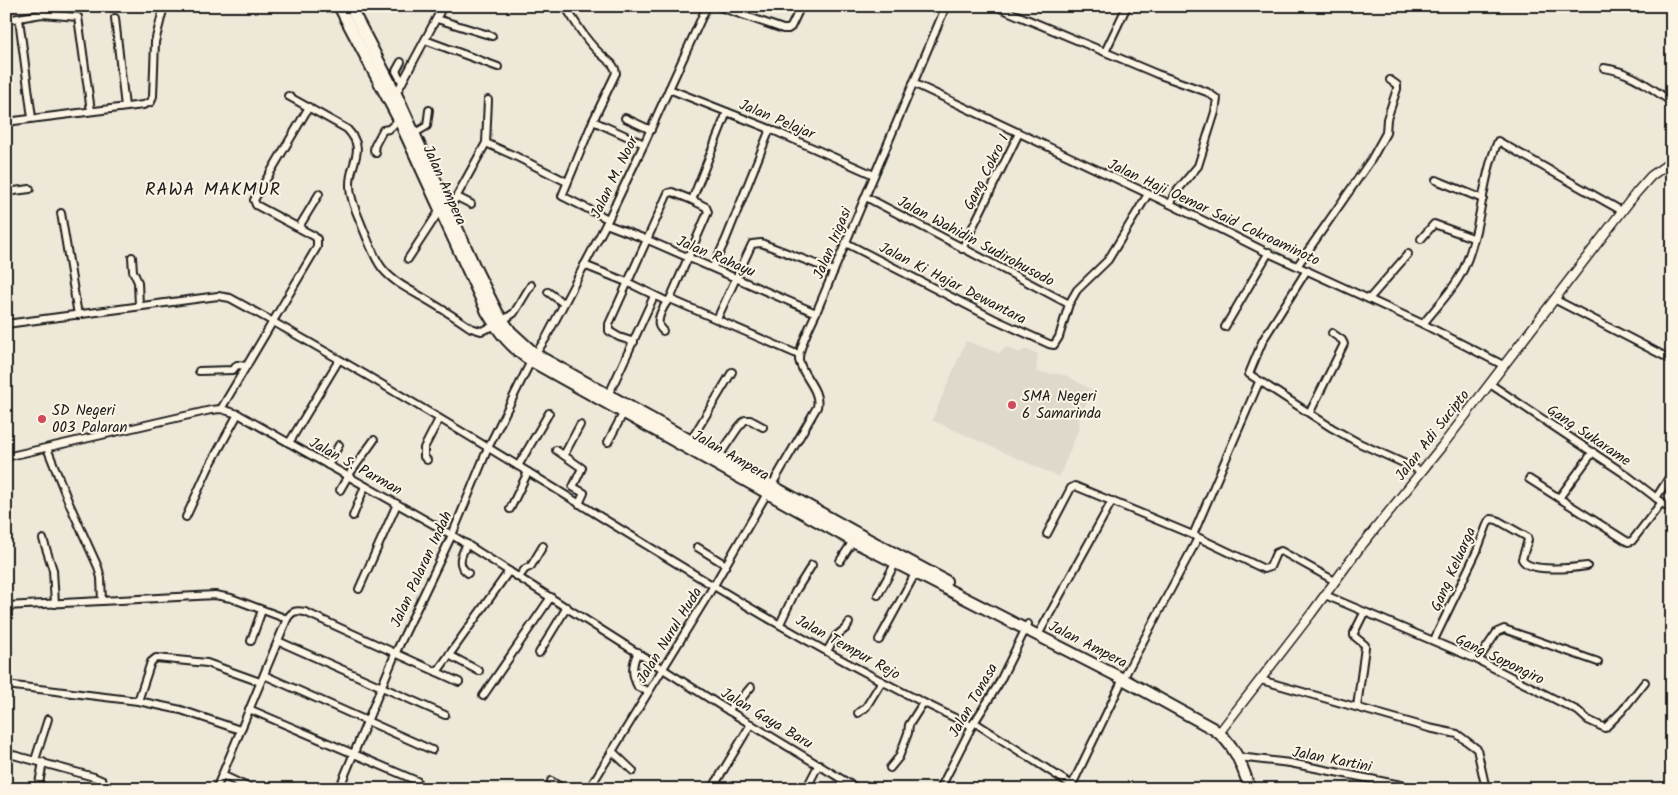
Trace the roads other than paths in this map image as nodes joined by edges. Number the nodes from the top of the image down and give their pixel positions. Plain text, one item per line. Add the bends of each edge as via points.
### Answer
1 (164, 6) edge
2 (339, 6) edge
3 (350, 6) edge
4 (443, 6) edge
5 (565, 6) edge
6 (707, 6) edge
7 (717, 6) edge
8 (801, 6) edge
9 (946, 6) edge
10 (994, 6) edge
11 (1127, 6) edge
12 (115, 18) dead end
13 (18, 19) junction
14 (437, 19) junction
15 (6, 20) edge
16 (492, 36) dead end
17 (425, 40) junction
18 (1105, 52) junction
19 (401, 62) dead end
20 (498, 67) dead end
21 (1604, 68) dead end
22 (1390, 80) dead end
23 (402, 82) junction
24 (913, 84) junction
25 (669, 89) junction
26 (396, 94) junction
27 (288, 96) dead end
28 (488, 100) dead end
29 (1672, 102) edge
30 (125, 107) junction
31 (308, 107) junction
32 (429, 110) dead end
33 (91, 111) junction
34 (728, 112) junction
35 (32, 118) junction
36 (625, 118) dead end
37 (399, 120) junction
38 (593, 121) junction
39 (6, 122) edge
40 (770, 129) junction
41 (651, 130) junction
42 (414, 133) junction
43 (1019, 133) junction
44 (486, 143) junction
45 (644, 144) junction
46 (416, 146) junction
47 (376, 153) dead end
48 (1672, 161) edge
49 (874, 175) junction
50 (1436, 180) dead end
51 (567, 182) junction
52 (30, 189) dead end
53 (6, 192) edge
54 (319, 194) dead end
55 (1148, 194) junction
56 (457, 197) junction
57 (868, 198) junction
58 (1483, 198) junction
59 (692, 200) junction
60 (471, 204) dead end
61 (1170, 204) junction
62 (445, 210) junction
63 (1622, 211) junction
64 (61, 213) dead end
65 (607, 221) junction
66 (299, 227) junction
67 (1473, 238) junction
68 (1420, 239) dead end
69 (648, 240) junction
70 (846, 244) junction
71 (962, 248) junction
72 (1269, 252) junction
73 (1408, 254) dead end
74 (132, 257) dead end
75 (689, 257) junction
76 (408, 259) dead end
77 (584, 265) junction
78 (1298, 265) junction
79 (713, 268) junction
80 (1307, 270) junction
81 (834, 271) junction
82 (736, 278) junction
83 (629, 283) junction
84 (531, 285) dead end
85 (548, 292) dead end
86 (654, 296) junction
87 (1369, 298) junction
88 (1554, 299) junction
89 (668, 300) junction
90 (563, 303) junction
91 (1069, 304) junction
92 (139, 306) junction
93 (816, 313) junction
94 (78, 315) junction
95 (717, 319) junction
96 (273, 322) junction
97 (498, 323) junction
98 (6, 324) edge
99 (1424, 324) junction
100 (1225, 327) dead end
101 (663, 332) dead end
102 (1332, 333) dead end
103 (634, 342) junction
104 (799, 355) junction
105 (533, 357) junction
106 (339, 360) junction
107 (1672, 360) edge
108 (1504, 365) junction
109 (247, 366) junction
110 (199, 371) dead end
111 (732, 372) dead end
112 (1259, 382) junction
113 (1490, 384) junction
114 (609, 394) junction
115 (221, 408) junction
116 (624, 412) junction
117 (1310, 412) junction
118 (238, 414) junction
119 (549, 414) dead end
120 (439, 419) junction
121 (580, 425) dead end
122 (762, 426) dead end
123 (374, 440) dead end
124 (691, 440) junction
125 (608, 442) dead end
126 (289, 443) junction
127 (339, 445) dead end
128 (48, 448) junction
129 (488, 448) junction
130 (556, 450) dead end
131 (1593, 452) junction
132 (564, 455) junction
133 (719, 456) junction
134 (6, 457) edge
135 (426, 460) dead end
136 (328, 465) junction
137 (518, 466) junction
138 (1421, 471) junction
139 (528, 472) junction
140 (1672, 473) edge
141 (348, 476) junction
142 (1528, 479) dead end
143 (365, 486) junction
144 (573, 487) junction
145 (769, 489) junction
146 (340, 490) dead end
147 (567, 496) junction
148 (1558, 498) junction
149 (1659, 500) junction
150 (1112, 501) junction
151 (397, 504) junction
152 (579, 504) junction
153 (510, 509) dead end
154 (1672, 510) edge
155 (353, 516) dead end
156 (186, 517) dead end
157 (1047, 534) dead end
158 (452, 535) junction
159 (1195, 537) junction
160 (43, 539) dead end
161 (853, 541) junction
162 (467, 544) junction
163 (543, 546) dead end
164 (697, 548) dead end
165 (840, 561) dead end
166 (896, 562) junction
167 (726, 565) junction
168 (812, 565) dead end
169 (1587, 566) dead end
170 (509, 571) junction
171 (916, 572) junction
172 (468, 573) dead end
173 (519, 577) junction
174 (1335, 581) junction
175 (713, 587) junction
176 (358, 589) dead end
177 (878, 595) dead end
178 (1325, 595) junction
179 (551, 597) junction
180 (102, 601) junction
181 (55, 604) junction
182 (6, 606) edge
183 (567, 607) junction
184 (262, 610) junction
185 (1364, 612) junction
186 (287, 619) junction
187 (849, 623) dead end
188 (780, 624) junction
189 (1027, 626) junction
190 (1039, 633) junction
191 (879, 640) dead end
192 (1434, 640) junction
193 (251, 641) dead end
194 (278, 641) junction
195 (827, 651) junction
196 (396, 652) junction
197 (638, 652) junction
198 (539, 653) dead end
199 (450, 655) junction
200 (1478, 660) junction
201 (1598, 662) dead end
202 (479, 671) dead end
203 (667, 671) junction
204 (438, 672) junction
205 (264, 675) junction
206 (1125, 677) junction
207 (1260, 680) junction
208 (882, 681) junction
209 (260, 682) junction
210 (459, 682) dead end
211 (1645, 682) dead end
212 (6, 684) edge
213 (381, 687) junction
214 (751, 687) dead end
215 (648, 691) junction
216 (483, 696) dead end
217 (138, 701) junction
218 (923, 703) junction
219 (1356, 707) junction
220 (249, 709) junction
221 (730, 711) junction
222 (858, 713) dead end
223 (445, 715) dead end
224 (48, 719) dead end
225 (368, 721) junction
226 (751, 724) junction
227 (973, 724) junction
228 (240, 730) junction
229 (1221, 730) junction
230 (432, 750) dead end
231 (612, 751) junction
232 (6, 753) edge
233 (353, 754) junction
234 (1241, 757) junction
235 (36, 760) junction
236 (43, 762) junction
237 (819, 764) junction
238 (890, 768) dead end
239 (633, 771) dead end
240 (222, 776) junction
241 (417, 781) dead end
242 (551, 781) dead end
243 (1070, 787) edge
244 (38, 789) edge
245 (104, 789) edge
246 (216, 789) edge
247 (252, 789) edge
248 (339, 789) edge
249 (564, 789) edge
250 (590, 789) edge
251 (712, 789) edge
252 (806, 789) edge
253 (858, 789) edge
254 (940, 789) edge
255 (1250, 789) edge
256 (1256, 789) edge
257 (1422, 789) edge
258 (1486, 789) edge

1 - 30 street via 155,42 152,99 143,105
2 - 37 main road, Jalan Ampera
3 - 26 main road, Jalan Ampera
4 - 14 street
5 - 38 street via 592,47 616,69 615,78
6 - 25 street, Jalan M. Noor
7 - 8 street via 788,29
9 - 24 street, Jalan Irigasi
10 - 18 street
11 - 18 street
12 - 30 street
13 - 15 street
13 - 33 street via 42,14 78,17
13 - 35 street
14 - 16 street
14 - 17 street
17 - 20 street
17 - 23 street
18 - 61 street via 1207,92 1217,99 1198,166
19 - 23 street via 396,71
21 - 29 street via 1630,74
22 - 78 street via 1395,82 1397,89 1384,137
23 - 26 street
24 - 43 street, Jalan Haji Oemar Said Cokroaminoto
24 - 49 street, Jalan Irigasi
25 - 34 street, Jalan Pelajar
25 - 41 street, Jalan M. Noor
26 - 42 main road, Jalan Ampera
27 - 31 street
28 - 44 street
30 - 33 street
31 - 66 street via 254,200 256,205
31 - 97 street via 347,129 357,142 350,194 382,268 394,280 471,328 481,331
32 - 42 street via 427,126
33 - 35 street
34 - 40 street, Jalan Pelajar
34 - 59 street
35 - 39 street
36 - 41 street
37 - 46 main road, Jalan Ampera
37 - 47 street via 383,130 375,145
38 - 45 street
38 - 51 street
40 - 49 street, Jalan Pelajar
40 - 79 street
41 - 45 street, Jalan M. Noor
42 - 46 main road, Jalan Ampera
43 - 55 street, Jalan Haji Oemar Said Cokroaminoto
43 - 71 street, Gang Cokro I
44 - 51 street
44 - 56 street
45 - 65 street, Jalan M. Noor
46 - 62 main road, Jalan Ampera
48 - 63 street, Jalan Adi Sucipto via 1651,176
49 - 57 street, Jalan Irigasi
50 - 58 street
51 - 65 street, Jalan Rahayu via 563,197
52 - 53 street
54 - 66 street
55 - 61 street, Jalan Haji Oemar Said Cokroaminoto
55 - 91 street via 1108,260 1082,284
56 - 60 street
56 - 62 street
57 - 70 street, Jalan Irigasi
57 - 71 street, Jalan Wahidin Sudirohusodo
58 - 63 street via 1490,160 1498,141
58 - 67 street
59 - 69 street via 669,193
59 - 75 street via 706,207 708,212
61 - 72 street, Jalan Haji Oemar Said Cokroaminoto
62 - 76 street
62 - 97 main road, Jalan Ampera via 459,253
63 - 88 street, Jalan Adi Sucipto
64 - 94 street
65 - 69 street, Jalan Rahayu
65 - 77 street, Jalan M. Noor
66 - 96 street via 314,236 318,246
67 - 68 street via 1434,224
67 - 99 street via 1460,277
69 - 75 street, Jalan Rahayu
69 - 83 street
70 - 81 street, Jalan Irigasi
70 - 91 street, Jalan Ki Hajar Dewantara via 1049,344 1057,343
71 - 91 street, Jalan Wahidin Sudirohusodo
72 - 78 street, Jalan Haji Oemar Said Cokroaminoto
72 - 100 street
73 - 87 street
74 - 92 street
75 - 79 street, Jalan Rahayu
75 - 89 street
77 - 83 street
77 - 90 street, Jalan M. Noor
78 - 80 street, Jalan Haji Oemar Said Cokroaminoto
79 - 82 street, Jalan Rahayu
80 - 87 street, Jalan Haji Oemar Said Cokroaminoto
80 - 112 street via 1258,350 1249,374
81 - 82 street via 756,243 752,244
81 - 93 street, Jalan Irigasi
82 - 93 street, Jalan Rahayu
82 - 95 street
83 - 86 street
83 - 103 street via 608,329
84 - 97 street via 514,313
85 - 90 street
86 - 89 street
86 - 103 street
87 - 99 street, Jalan Haji Oemar Said Cokroaminoto
88 - 107 street
88 - 108 street, Jalan Adi Sucipto
89 - 95 street
89 - 101 street via 658,322
90 - 105 street, Jalan M. Noor
92 - 94 street, Jalan Tempur Rejo
92 - 96 street, Jalan Tempur Rejo via 222,296
93 - 104 street, Jalan Irigasi
94 - 98 street, Jalan Tempur Rejo
95 - 104 street
96 - 106 street, Jalan Tempur Rejo
96 - 109 street
97 - 105 main road, Jalan Ampera via 503,338
99 - 108 street, Jalan Haji Oemar Said Cokroaminoto
102 - 117 street via 1344,344
103 - 114 street
104 - 145 street via 818,402
105 - 114 main road, Jalan Ampera
105 - 116 main road, Jalan Ampera
105 - 129 street, Jalan Palaran Indah
106 - 120 street, Jalan Tempur Rejo
106 - 126 street
108 - 113 street, Jalan Adi Sucipto
109 - 110 street
109 - 115 street
111 - 124 street
112 - 117 street
112 - 159 street
113 - 131 street, Gang Sukarame
113 - 138 street, Jalan Adi Sucipto
114 - 124 main road, Jalan Ampera
115 - 118 street, Jalan S. Parman
115 - 128 street
116 - 125 street
116 - 145 main road, Jalan Ampera
117 - 138 street via 1359,443
118 - 126 street, Jalan S. Parman
118 - 156 street
119 - 137 street
120 - 129 street, Jalan Tempur Rejo
120 - 135 street via 424,448
121 - 132 street
122 - 133 street via 745,420
123 - 141 street
124 - 133 main road, Jalan Ampera
126 - 136 street, Jalan S. Parman
127 - 136 street
128 - 134 street
128 - 180 street via 98,567
129 - 137 street, Jalan Tempur Rejo
129 - 158 street, Jalan Palaran Indah
130 - 132 street
131 - 148 street
131 - 149 street, Gang Sukarame
132 - 144 street via 582,468
133 - 145 main road, Jalan Ampera
136 - 141 street, Jalan S. Parman
137 - 139 street, Jalan Tempur Rejo
138 - 174 street, Jalan Adi Sucipto
139 - 147 street, Jalan Tempur Rejo
139 - 153 street
140 - 149 street
141 - 143 street, Jalan S. Parman
141 - 146 street
142 - 148 street
143 - 151 street, Jalan S. Parman
143 - 155 street
144 - 147 street
144 - 152 street via 584,493
145 - 161 main road, Jalan Ampera
145 - 167 street, Jalan Nurul Huda
145 - 189 main road, Jalan Ampera
147 - 152 street, Jalan Tempur Rejo
148 - 149 street via 1628,542 1632,541
149 - 154 street, Gang Sukarame
150 - 157 street via 1072,487
150 - 159 street
150 - 190 street
151 - 158 street, Jalan S. Parman
151 - 176 street
152 - 175 street, Jalan Tempur Rejo
158 - 162 street, Jalan S. Parman
158 - 196 street, Jalan Palaran Indah
159 - 174 street via 1264,569 1270,567 1276,553 1281,551
159 - 206 street
160 - 181 street via 53,570
161 - 165 street
161 - 166 main road, Jalan Ampera
162 - 170 street, Jalan S. Parman
162 - 172 street via 460,561
163 - 173 street via 531,566 524,569
164 - 167 street
166 - 171 main road, Jalan Ampera
166 - 177 street
167 - 175 street, Jalan Nurul Huda
168 - 188 street
169 - 192 street, Gang Keluarga via 1561,569 1526,564 1522,559 1527,538 1491,519
170 - 173 street, Jalan S. Parman
170 - 199 street
171 - 189 main road, Jalan Ampera
171 - 191 street
173 - 179 street, Jalan S. Parman
174 - 178 street, Jalan Adi Sucipto
175 - 188 street, Jalan Tempur Rejo
175 - 203 street, Jalan Nurul Huda
178 - 185 street, Gang Sopongiro
178 - 207 street, Jalan Adi Sucipto
179 - 183 street, Jalan S. Parman
179 - 216 street
180 - 181 street
180 - 184 street via 216,594
181 - 182 street
183 - 197 street, Jalan S. Parman
183 - 198 street
184 - 186 street
184 - 193 street
185 - 192 street, Gang Sopongiro
185 - 219 street via 1354,633 1365,645
186 - 194 street
186 - 196 street via 291,612 305,612
187 - 195 street
188 - 195 street, Jalan Tempur Rejo
189 - 190 main road, Jalan Ampera
189 - 227 street, Jalan Tonasa via 998,685
190 - 206 main road, Jalan Ampera
192 - 200 street, Gang Sopongiro
194 - 205 street
194 - 213 street
195 - 208 street, Jalan Tempur Rejo
196 - 204 street
196 - 213 street, Jalan Palaran Indah
197 - 203 street, Jalan S. Parman
197 - 215 street via 633,662 634,678 638,687
199 - 202 street
199 - 204 street
200 - 201 street via 1497,632 1504,629
200 - 211 street, Gang Sopongiro via 1605,728
203 - 215 street, Jalan Nurul Huda
203 - 221 street, Jalan Gaya Baru
204 - 210 street
205 - 209 street
205 - 225 street
206 - 229 main road, Jalan Ampera
206 - 243 street
207 - 219 street
207 - 229 street, Jalan Adi Sucipto
208 - 218 street, Jalan Tempur Rejo
208 - 222 street via 866,707
209 - 217 street via 207,663 156,658 151,662
209 - 220 street
212 - 217 street
213 - 223 street
213 - 225 street, Jalan Palaran Indah
214 - 221 street via 741,700 733,703
215 - 231 street, Jalan Nurul Huda
217 - 228 street via 181,710
218 - 227 street, Jalan Tempur Rejo
218 - 238 street via 909,725 899,757
219 - 258 street via 1460,736 1477,749
220 - 228 street
220 - 233 street
221 - 226 street, Jalan Gaya Baru
224 - 235 street
225 - 230 street
225 - 233 street, Jalan Palaran Indah
226 - 237 street, Jalan Gaya Baru
226 - 251 street
227 - 243 street, Jalan Tempur Rejo
227 - 254 street, Jalan Tonasa
228 - 240 street
229 - 234 main road, Jalan Ampera
231 - 239 street
231 - 250 street, Jalan Nurul Huda
232 - 235 street
233 - 241 street
233 - 248 street, Jalan Palaran Indah
234 - 255 main road, Jalan Ampera
234 - 256 main road, Jalan Ampera
234 - 257 street, Jalan Kartini via 1290,763
235 - 236 street
236 - 244 street
236 - 245 street via 94,777 102,781
237 - 252 street
237 - 253 street, Jalan Gaya Baru
240 - 246 street
240 - 247 street
242 - 249 street

